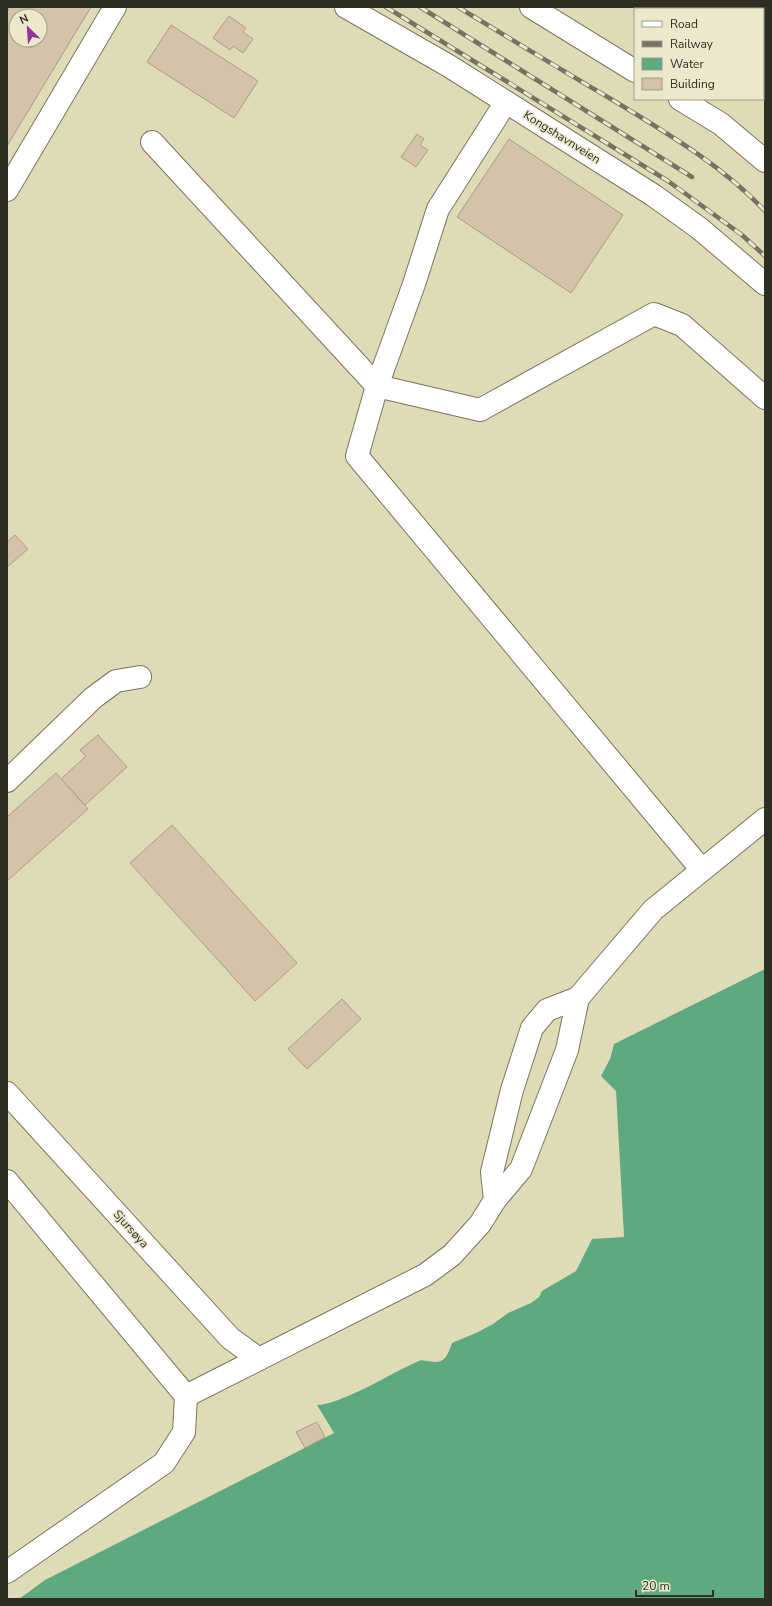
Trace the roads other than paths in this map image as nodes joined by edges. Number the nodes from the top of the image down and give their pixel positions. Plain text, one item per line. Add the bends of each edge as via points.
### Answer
1 (115, 7) edge
2 (346, 7) edge
3 (531, 7) edge
4 (634, 70) edge
5 (682, 100) edge
6 (506, 102) junction
7 (152, 142) dead end
8 (765, 161) edge
9 (7, 190) edge
10 (765, 284) edge
11 (377, 386) junction
12 (765, 398) edge
13 (140, 678) dead end
14 (7, 781) edge
15 (765, 819) edge
16 (702, 870) junction
17 (578, 998) junction
18 (7, 1093) edge
19 (7, 1181) edge
20 (495, 1200) junction
21 (259, 1359) junction
22 (186, 1396) junction
23 (7, 1572) edge

1 - 9 lane
2 - 6 lane, Kongshavnveien
3 - 4 lane
5 - 8 lane via 721,124
6 - 10 lane, Kongshavnveien via 653,195 710,237
6 - 11 lane via 438,210
7 - 11 lane
11 - 12 lane via 480,410 654,314 682,325
11 - 16 lane via 357,456
13 - 14 lane via 116,681 93,698
15 - 16 lane
16 - 17 lane via 653,910
17 - 20 lane via 567,1050 521,1169
17 - 20 lane via 547,1010 532,1028 512,1090 492,1172
18 - 21 lane, Sjursøya via 230,1338
19 - 22 lane
20 - 21 lane via 480,1224 452,1255 425,1275
21 - 22 lane
22 - 23 lane via 184,1432 164,1463

